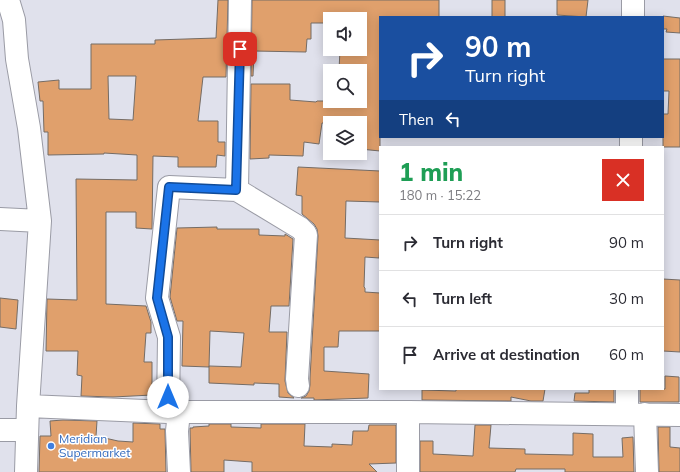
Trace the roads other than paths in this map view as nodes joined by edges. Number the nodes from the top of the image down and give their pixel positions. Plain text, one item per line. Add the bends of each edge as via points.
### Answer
1 (240, 0) edge
2 (634, 0) edge
3 (7, 15) edge
4 (633, 16) edge
5 (236, 190) junction
6 (0, 219) edge
7 (40, 221) junction
8 (298, 386) dead end
9 (627, 390) edge
10 (28, 406) junction
11 (173, 412) junction
12 (408, 412) junction
13 (636, 414) junction
14 (680, 415) edge
15 (0, 430) edge
16 (27, 430) junction
17 (26, 472) edge
18 (178, 472) edge
19 (408, 472) edge
20 (647, 472) edge

1 - 5 street
2 - 4 street
3 - 7 street via 29,128
5 - 8 street via 305,233
5 - 11 street via 169,187 157,298 168,337
6 - 7 street
7 - 10 street
9 - 13 street
10 - 11 street
10 - 16 street
11 - 12 street
11 - 18 street via 177,431
12 - 13 street
12 - 19 street
13 - 14 street
13 - 20 street
15 - 16 street
16 - 17 street

